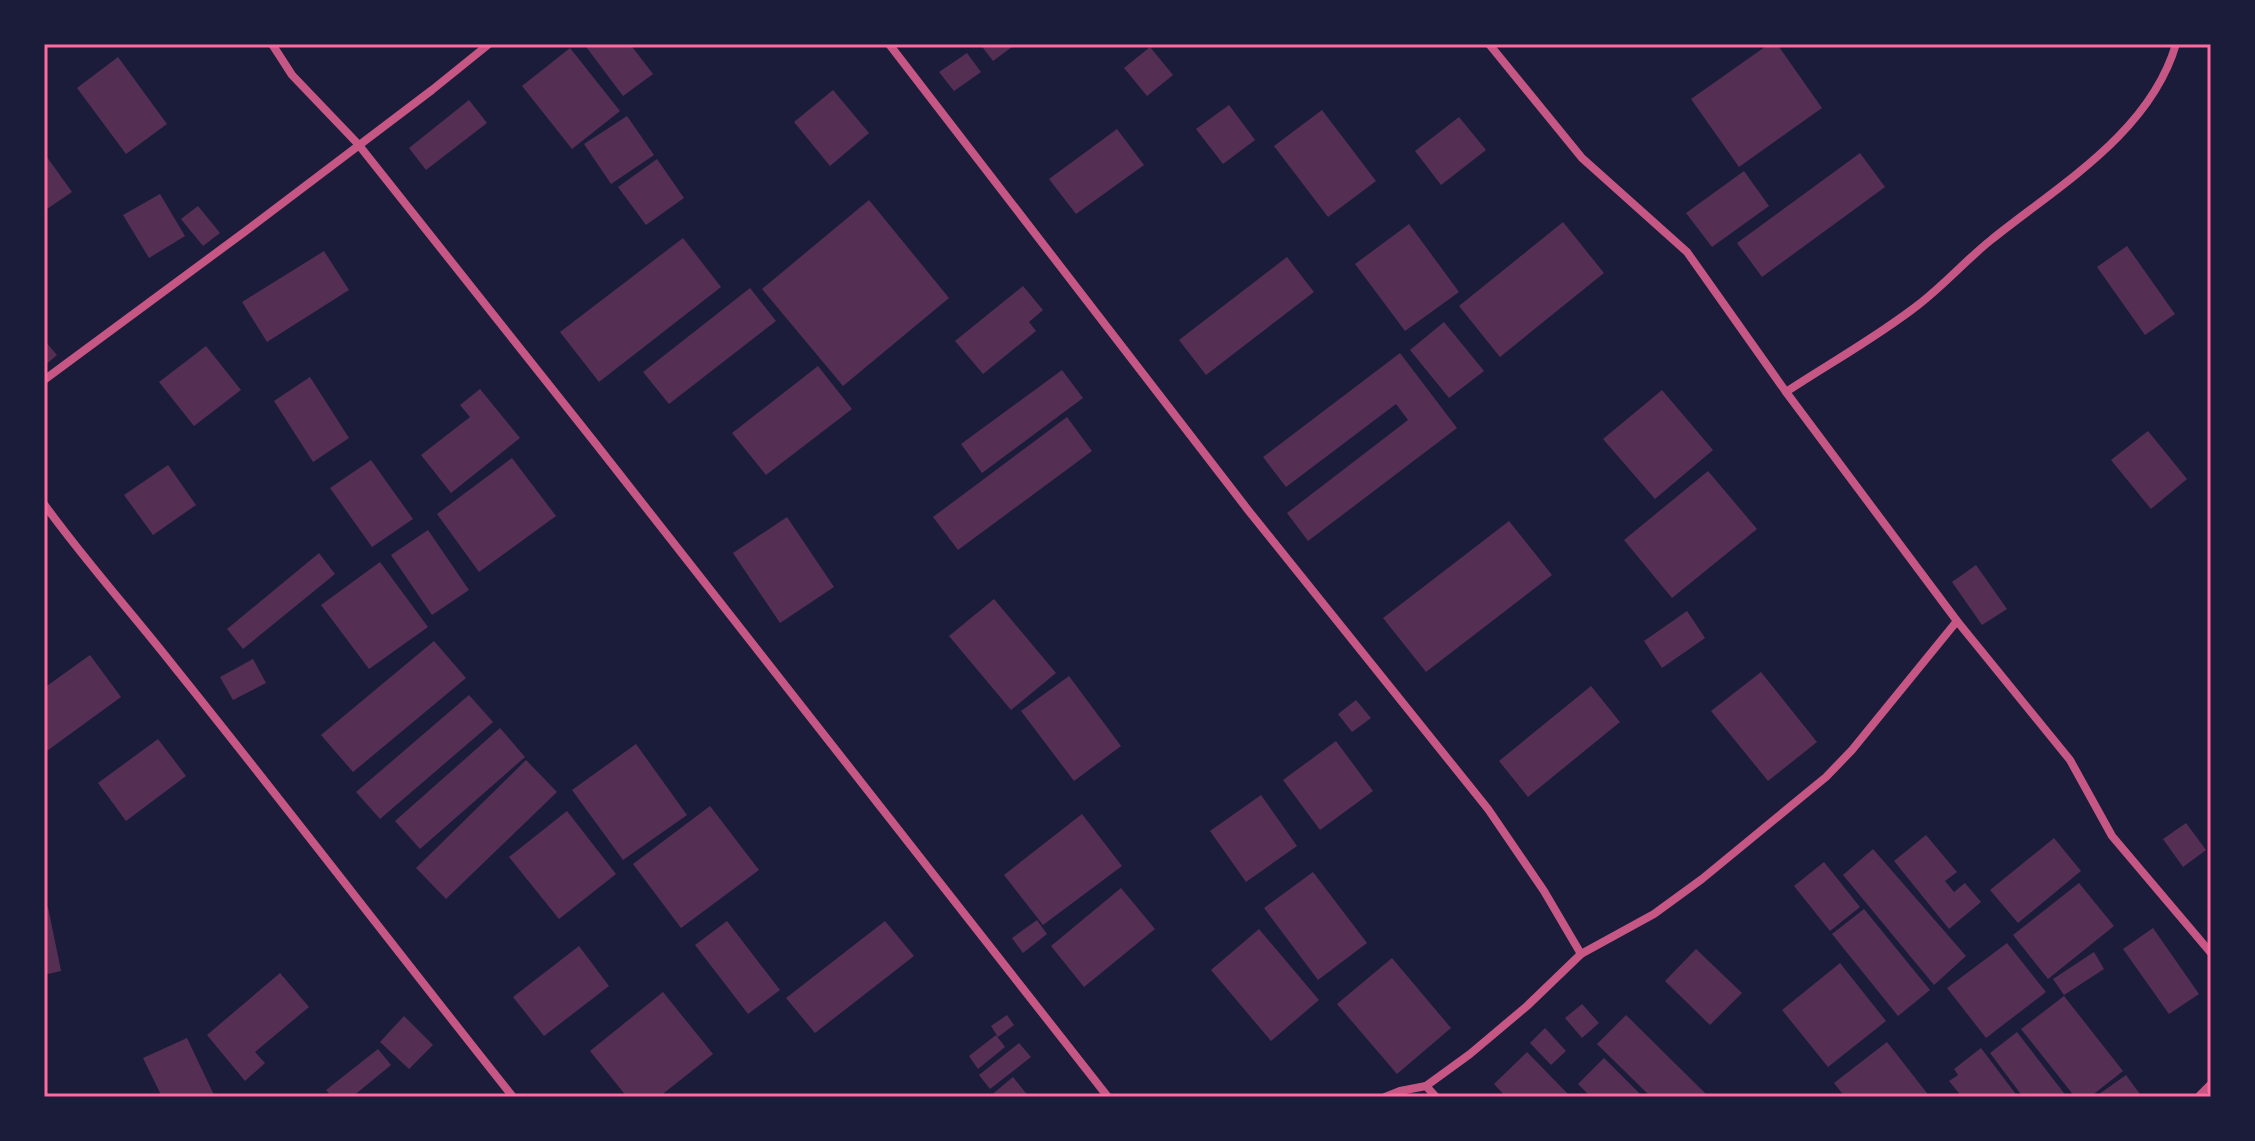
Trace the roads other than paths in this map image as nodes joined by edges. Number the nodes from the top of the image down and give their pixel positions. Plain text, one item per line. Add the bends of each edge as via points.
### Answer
1 (272, 44) edge
2 (489, 44) edge
3 (889, 44) edge
4 (1489, 44) edge
5 (2176, 44) edge
6 (358, 144) junction
7 (44, 380) edge
8 (1786, 392) junction
9 (44, 504) edge
10 (1957, 621) junction
11 (2211, 953) edge
12 (1581, 954) junction
13 (2211, 1084) edge
14 (1426, 1086) junction
15 (513, 1097) edge
16 (1108, 1097) edge
17 (1385, 1097) edge
18 (1436, 1097) edge
19 (2198, 1097) edge

1 - 6 street via 292,75
2 - 6 street
3 - 12 street via 1248,510 1488,809
4 - 8 street via 1582,158 1687,252
5 - 8 street via 2156,90 2080,173 1990,240 1919,305
6 - 7 street
6 - 16 street
8 - 10 street
9 - 15 street
10 - 11 street via 2070,760 2112,836
10 - 12 street via 1826,777 1678,897
12 - 14 street via 1504,1026
13 - 19 street
14 - 17 street
14 - 18 street

